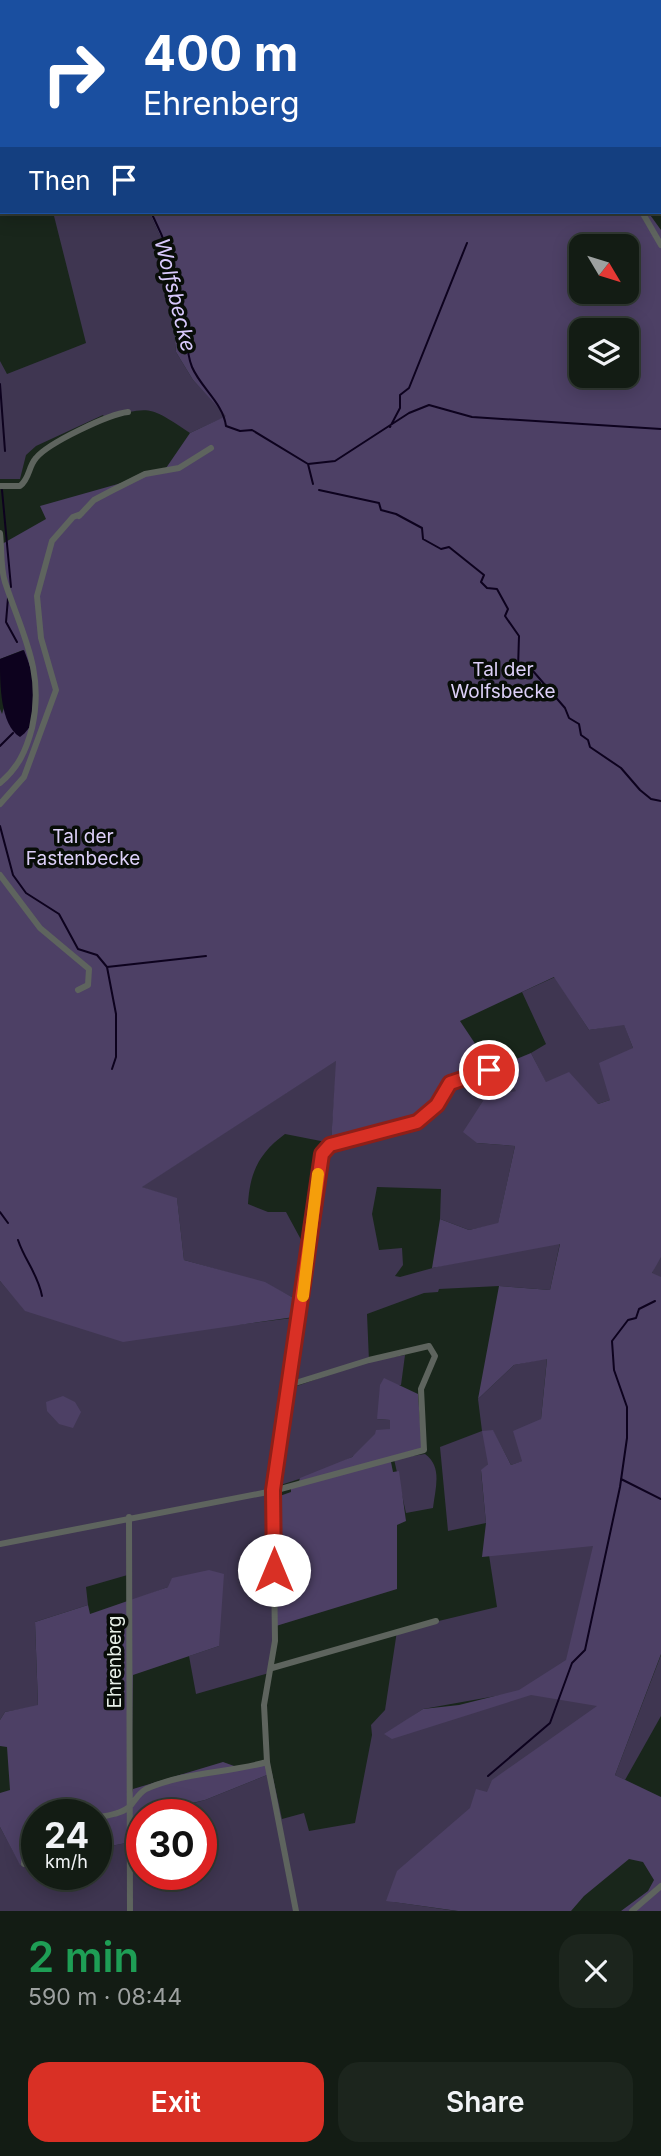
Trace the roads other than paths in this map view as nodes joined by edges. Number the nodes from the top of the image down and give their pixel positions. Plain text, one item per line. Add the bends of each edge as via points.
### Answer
1 (643, 214) edge
2 (661, 245) edge
3 (128, 412) dead end
4 (211, 448) dead end
5 (0, 486) edge
6 (0, 533) edge
7 (0, 783) edge
8 (0, 804) edge
9 (0, 875) edge
10 (78, 990) dead end
11 (509, 1063) dead end
12 (289, 1385) junction
13 (273, 1490) junction
14 (129, 1517) junction
15 (0, 1544) edge
16 (436, 1621) dead end
17 (272, 1668) junction
18 (267, 1762) junction
19 (130, 1799) edge
20 (137, 1799) edge
21 (661, 1886) edge
22 (130, 1890) edge
23 (130, 1911) edge
24 (296, 1911) edge
25 (632, 1911) edge

1 - 2 street
3 - 5 street via 47,449 33,462 29,477 20,486
4 - 8 street via 179,468 145,474 94,500 52,541 40,576 38,613 56,690 24,777
6 - 7 street via 5,582 31,654 37,690 28,745 11,774
9 - 10 street via 40,928 89,969 88,985
11 - 12 street via 450,1083 437,1105 417,1122 330,1145 322,1154
12 - 13 street
12 - 13 street via 381,1357 429,1346 435,1351 421,1389 424,1450
13 - 14 street
13 - 17 street
14 - 15 street
14 - 19 street, Ehrenberg
16 - 17 street
17 - 18 street via 264,1705
18 - 20 street via 235,1771 205,1772 144,1790
18 - 24 street
21 - 25 street
22 - 23 street, Ehrenberg

